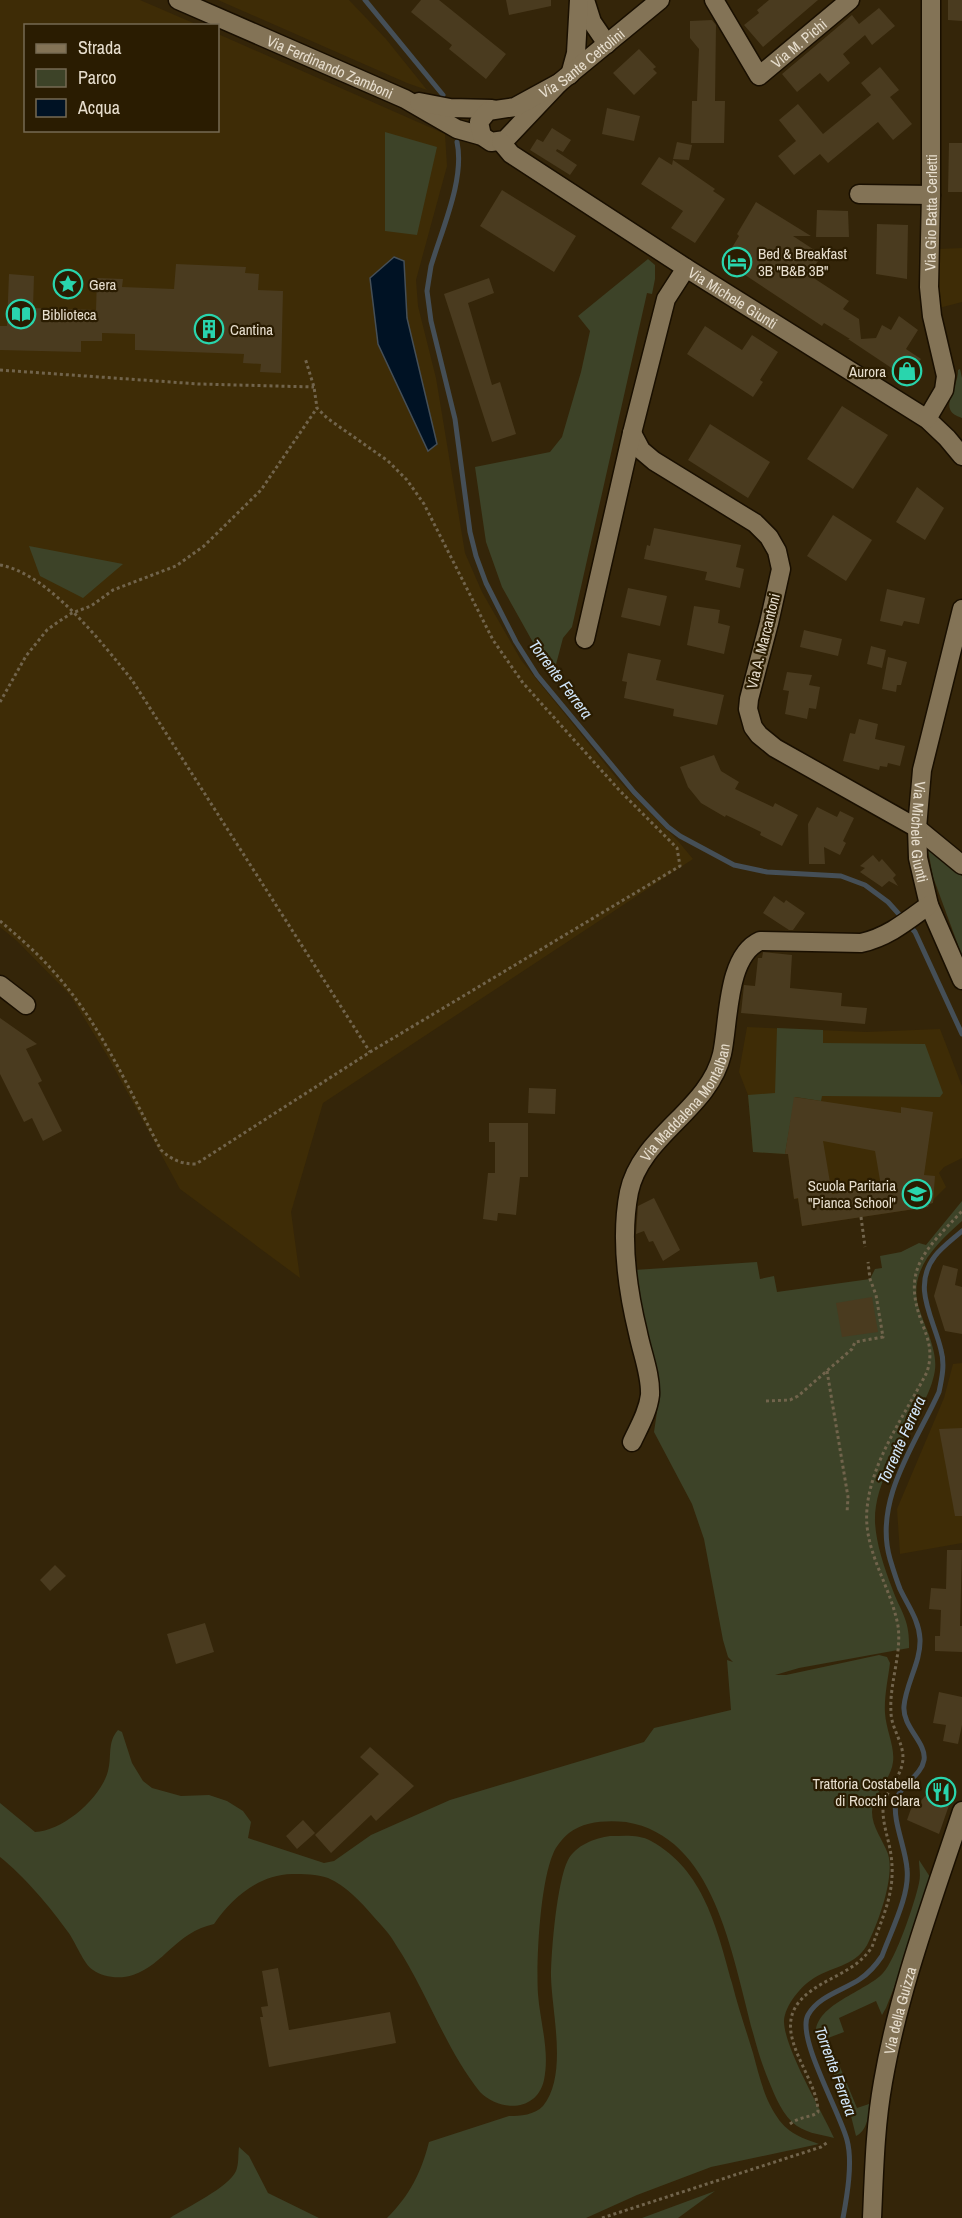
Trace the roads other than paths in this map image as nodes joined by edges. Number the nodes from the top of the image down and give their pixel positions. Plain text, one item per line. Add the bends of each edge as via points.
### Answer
1 (178, 0) edge
2 (579, 0) edge
3 (585, 0) edge
4 (660, 0) edge
5 (714, 0) edge
6 (850, 0) edge
7 (931, 0) edge
8 (607, 44) junction
9 (565, 79) junction
10 (405, 99) junction
11 (494, 109) junction
12 (482, 136) junction
13 (506, 138) junction
14 (859, 194) dead end
15 (931, 195) junction
16 (686, 268) junction
17 (927, 419) junction
18 (632, 433) junction
19 (960, 449) edge
20 (962, 609) edge
21 (585, 639) dead end
22 (916, 828) junction
23 (962, 865) edge
24 (915, 915) junction
25 (962, 980) edge
26 (0, 985) edge
27 (26, 1005) dead end
28 (632, 1442) dead end
29 (962, 1811) edge
30 (872, 2218) edge

1 - 10 street, Via Ferdinando Zamboni
2 - 9 street via 576,53
3 - 8 street via 592,22
4 - 8 street, Via Sante Cettolini
5 - 6 street, Via M. Pichi via 759,76
7 - 15 street, Via Gio Batta Cerletti
8 - 9 street, Via Sante Cettolini
9 - 11 street, Via Sante Cettolini via 514,107
9 - 13 street
10 - 11 street, Via Sante Cettolini via 450,108
10 - 12 street, Via Ferdinando Zamboni via 457,129
11 - 12 street via 479,122
11 - 13 street via 511,117 513,122
12 - 13 street, Via Ferdinando Zamboni via 490,142
13 - 16 street, Via Michele Giunti via 512,154
14 - 15 street
15 - 17 street, Via Gio Batta Cerletti via 930,301 946,376 944,390
16 - 17 street, Via Michele Giunti
16 - 18 street via 666,299
17 - 19 street, Via Michele Giunti
18 - 21 street
18 - 22 street, Via A. Marcantoni via 641,450 654,461 755,523 777,550 781,569 749,699 750,718 759,735 775,748
20 - 22 street, Via Michele Giunti via 922,770
22 - 23 street, Via A. Marcantoni
22 - 24 street, Via Michele Giunti via 920,870
24 - 25 street, Via Michele Giunti
24 - 28 street, Via Maddalena Montalban via 887,934 861,943 760,941 743,956 714,1074 699,1098 650,1152 630,1190 626,1264 650,1388 648,1405
26 - 27 street
29 - 30 street, Via della Guizza via 891,2040 882,2085

